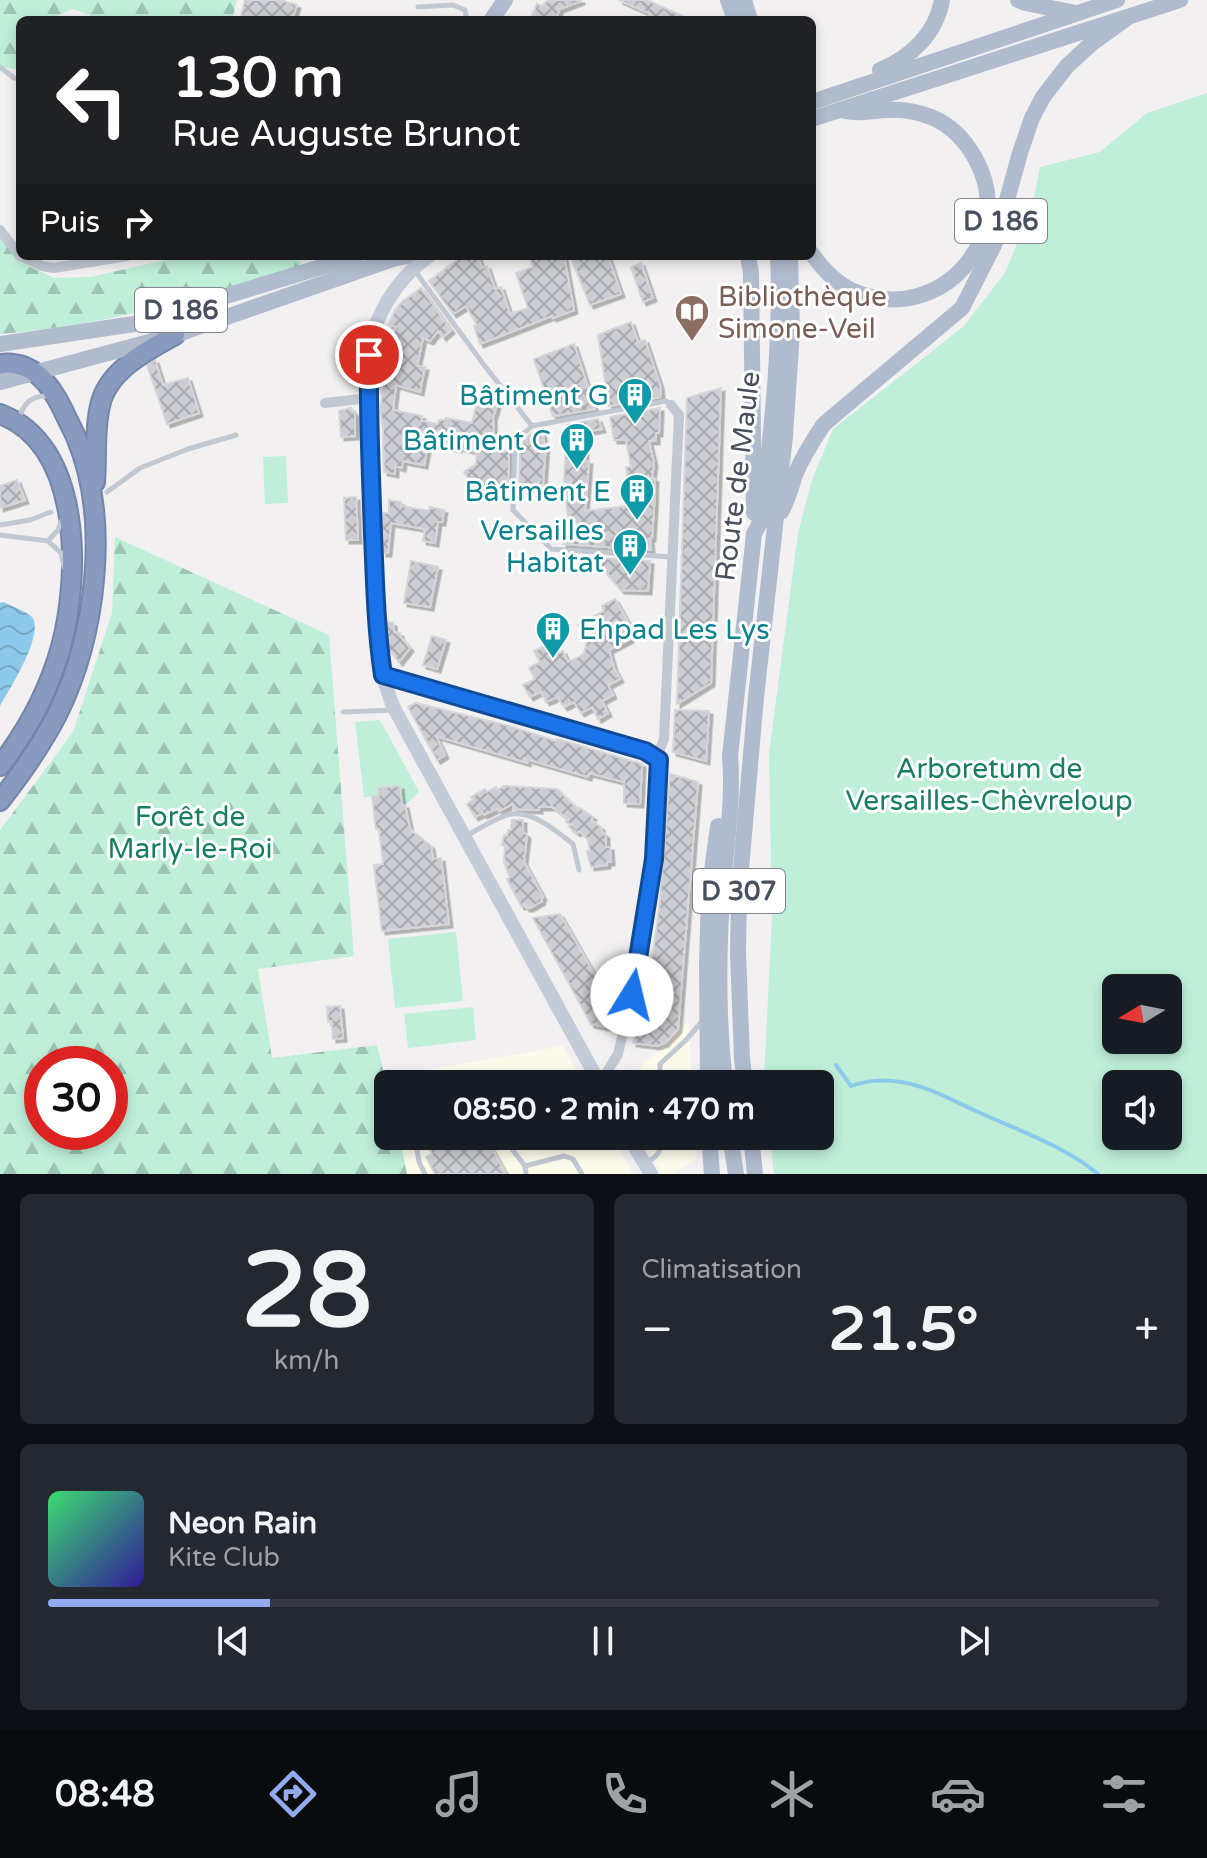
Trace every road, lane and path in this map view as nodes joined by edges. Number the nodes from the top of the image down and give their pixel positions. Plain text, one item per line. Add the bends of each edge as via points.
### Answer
1 (728, 0) edge
2 (744, 0) edge
3 (942, 0) edge
4 (1018, 0) edge
5 (1117, 0) edge
6 (1180, 0) edge
7 (454, 3) edge
8 (418, 7) dead end
9 (1078, 13) junction
10 (746, 14) edge
11 (1127, 18) junction
12 (816, 102) edge
13 (840, 102) junction
14 (816, 117) edge
15 (0, 230) edge
16 (16, 251) edge
17 (816, 259) edge
18 (29, 260) edge
19 (103, 260) edge
20 (344, 260) edge
21 (390, 260) edge
22 (749, 260) edge
23 (778, 260) edge
24 (790, 260) edge
25 (410, 262) edge
26 (175, 335) junction
27 (0, 344) edge
28 (0, 364) edge
29 (36, 373) junction
30 (0, 382) edge
31 (57, 398) junction
32 (369, 398) junction
33 (325, 403) dead end
34 (671, 405) joint
35 (0, 414) edge
36 (18, 422) junction
37 (532, 426) junction
38 (236, 435) dead end
39 (61, 483) junction
40 (107, 492) dead end
41 (93, 505) junction
42 (51, 512) dead end
43 (775, 523) junction
44 (0, 525) edge
45 (754, 534) junction
46 (0, 535) edge
47 (48, 541) junction
48 (673, 557) junction
49 (70, 589) junction
50 (383, 675) junction
51 (395, 710) junction
52 (343, 712) dead end
53 (659, 760) junction
54 (0, 766) edge
55 (0, 801) edge
56 (465, 836) junction
57 (579, 870) dead end
58 (714, 1010) junction
59 (592, 1070) edge
60 (608, 1070) edge
61 (660, 1070) edge
62 (709, 1070) edge
63 (723, 1070) edge
64 (743, 1070) edge
65 (417, 1150) edge
66 (513, 1150) edge
67 (636, 1150) edge
68 (660, 1150) edge
69 (710, 1150) edge
70 (732, 1150) edge
71 (753, 1150) edge
72 (525, 1166) junction
73 (648, 1169) edge
74 (755, 1173) edge
75 (425, 1174) edge
76 (526, 1174) edge
77 (582, 1174) edge
78 (712, 1174) edge
79 (736, 1174) edge

1 - 10 main road
2 - 10 main road
3 - 13 main road, D 186 via 934,24 908,55 847,82
4 - 9 main road, D 186
5 - 9 main road, D 186
6 - 11 main road, D 186
7 - 8 lane
9 - 13 main road, D 186
11 - 13 main road, D 186
11 - 43 main road, D 186 via 1067,66 1043,97 1020,153 995,243 962,308 824,424 808,446
12 - 13 main road, D 186
13 - 14 main road, D 186
13 - 17 main road via 854,114 912,111 961,137 982,170 986,227 966,266 935,290 917,296 894,299 856,292
15 - 16 street
18 - 19 street via 54,268
20 - 27 main road, D 186 via 134,324
21 - 26 main road, D 186
22 - 45 main road
23 - 45 main road, Route de Maule via 776,377 762,519
24 - 43 main road, Route de Maule / D 307 via 792,332
25 - 32 street via 373,333
25 - 37 lane
26 - 29 main road
26 - 41 highway via 141,354 110,382 100,404
28 - 29 highway via 20,364
29 - 30 main road
29 - 31 highway
31 - 36 lane via 32,398
31 - 41 highway via 77,439
32 - 33 street
32 - 50 street
34 - 37 lane via 666,401
34 - 48 street via 679,415
35 - 36 highway
36 - 39 highway via 47,452
37 - 48 lane via 515,441 513,510 551,549
38 - 40 lane via 140,468
39 - 47 lane via 61,525
39 - 49 highway via 71,542
41 - 55 highway via 94,586 78,664 57,715
42 - 44 lane
43 - 64 main road, Route de Maule / D 307 via 739,892
45 - 58 main road, Route de Maule via 730,756
46 - 47 lane
47 - 49 lane via 61,553
48 - 53 street
49 - 54 highway via 61,647 46,690
50 - 51 street
50 - 53 street via 645,751
51 - 52 lane
51 - 56 street
53 - 60 street via 654,859 632,995 618,1054
56 - 57 lane via 510,814 522,815 543,822 573,844
56 - 59 street
58 - 61 lane via 660,1064
58 - 62 main road
58 - 63 main road, Route de Maule
65 - 75 lane
66 - 72 lane
67 - 73 street
68 - 73 lane
69 - 78 main road
70 - 79 main road
71 - 74 main road
72 - 76 lane
72 - 77 lane via 564,1156 573,1159

